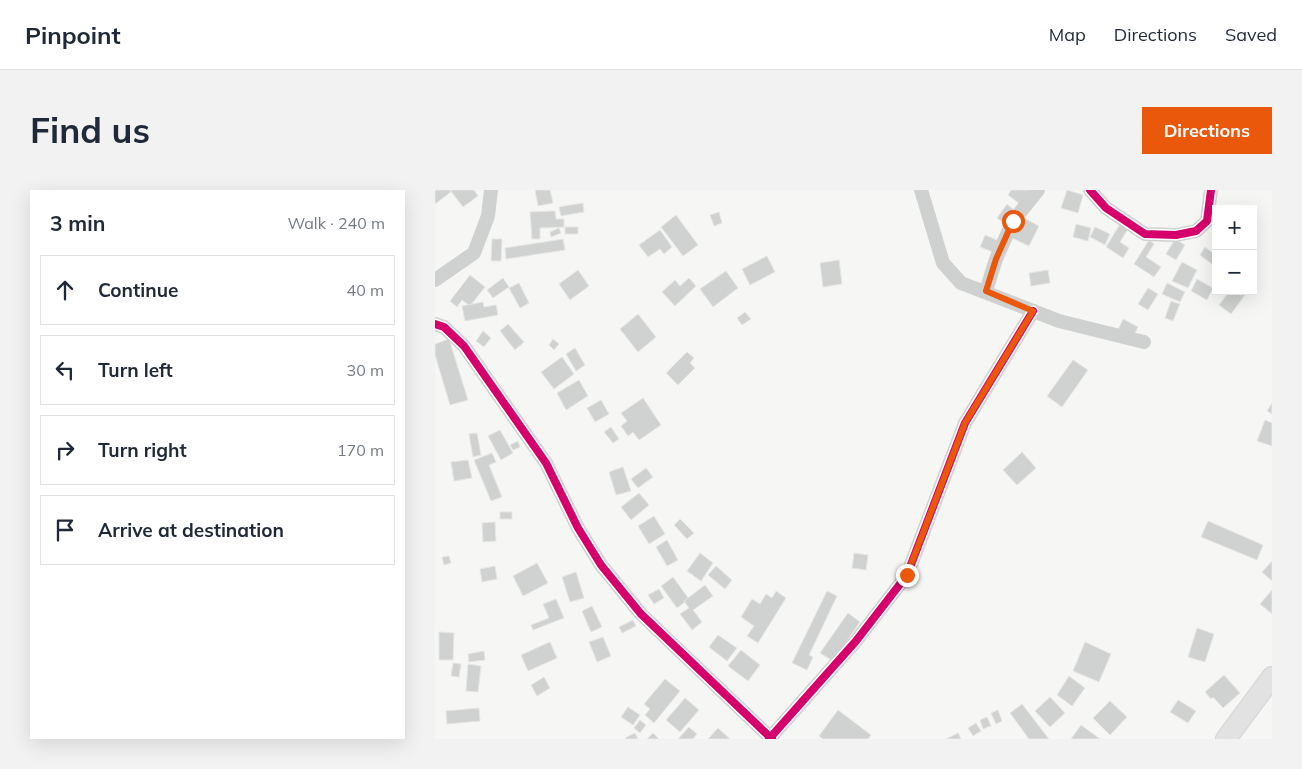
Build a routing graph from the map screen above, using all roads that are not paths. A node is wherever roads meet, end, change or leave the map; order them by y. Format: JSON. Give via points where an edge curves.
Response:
{"nodes":[{"id":1,"x":491,"y":190,"type":"edge"},
{"id":2,"x":921,"y":190,"type":"edge"},
{"id":3,"x":1038,"y":190,"type":"edge"},
{"id":4,"x":1090,"y":190,"type":"edge"},
{"id":5,"x":1211,"y":190,"type":"edge"},
{"id":6,"x":435,"y":280,"type":"edge"},
{"id":7,"x":986,"y":291,"type":"junction"},
{"id":8,"x":1033,"y":311,"type":"junction"},
{"id":9,"x":435,"y":324,"type":"edge"},
{"id":10,"x":1144,"y":342,"type":"dead end"},
{"id":11,"x":1272,"y":677,"type":"edge"},
{"id":12,"x":770,"y":738,"type":"edge"},
{"id":13,"x":1226,"y":739,"type":"edge"}],
"edges":[{"from":1,"to":6,"type":"street","via":[[489,216],[474,253]]},
{"from":2,"to":7,"type":"street","via":[[943,262],[961,283]]},
{"from":3,"to":7,"type":"street","via":[[1013,221]]},
{"from":4,"to":5,"type":"street","via":[[1106,208],[1145,234],[1176,235],[1195,231],[1207,221]]},
{"from":7,"to":8,"type":"street"},
{"from":8,"to":10,"type":"street","via":[[1059,321]]},
{"from":8,"to":12,"type":"street","via":[[965,423],[907,575],[856,641]]},
{"from":9,"to":12,"type":"street","via":[[444,327],[464,346],[546,463],[577,528],[601,565],[641,614]]},
{"from":11,"to":13,"type":"street"}]}
